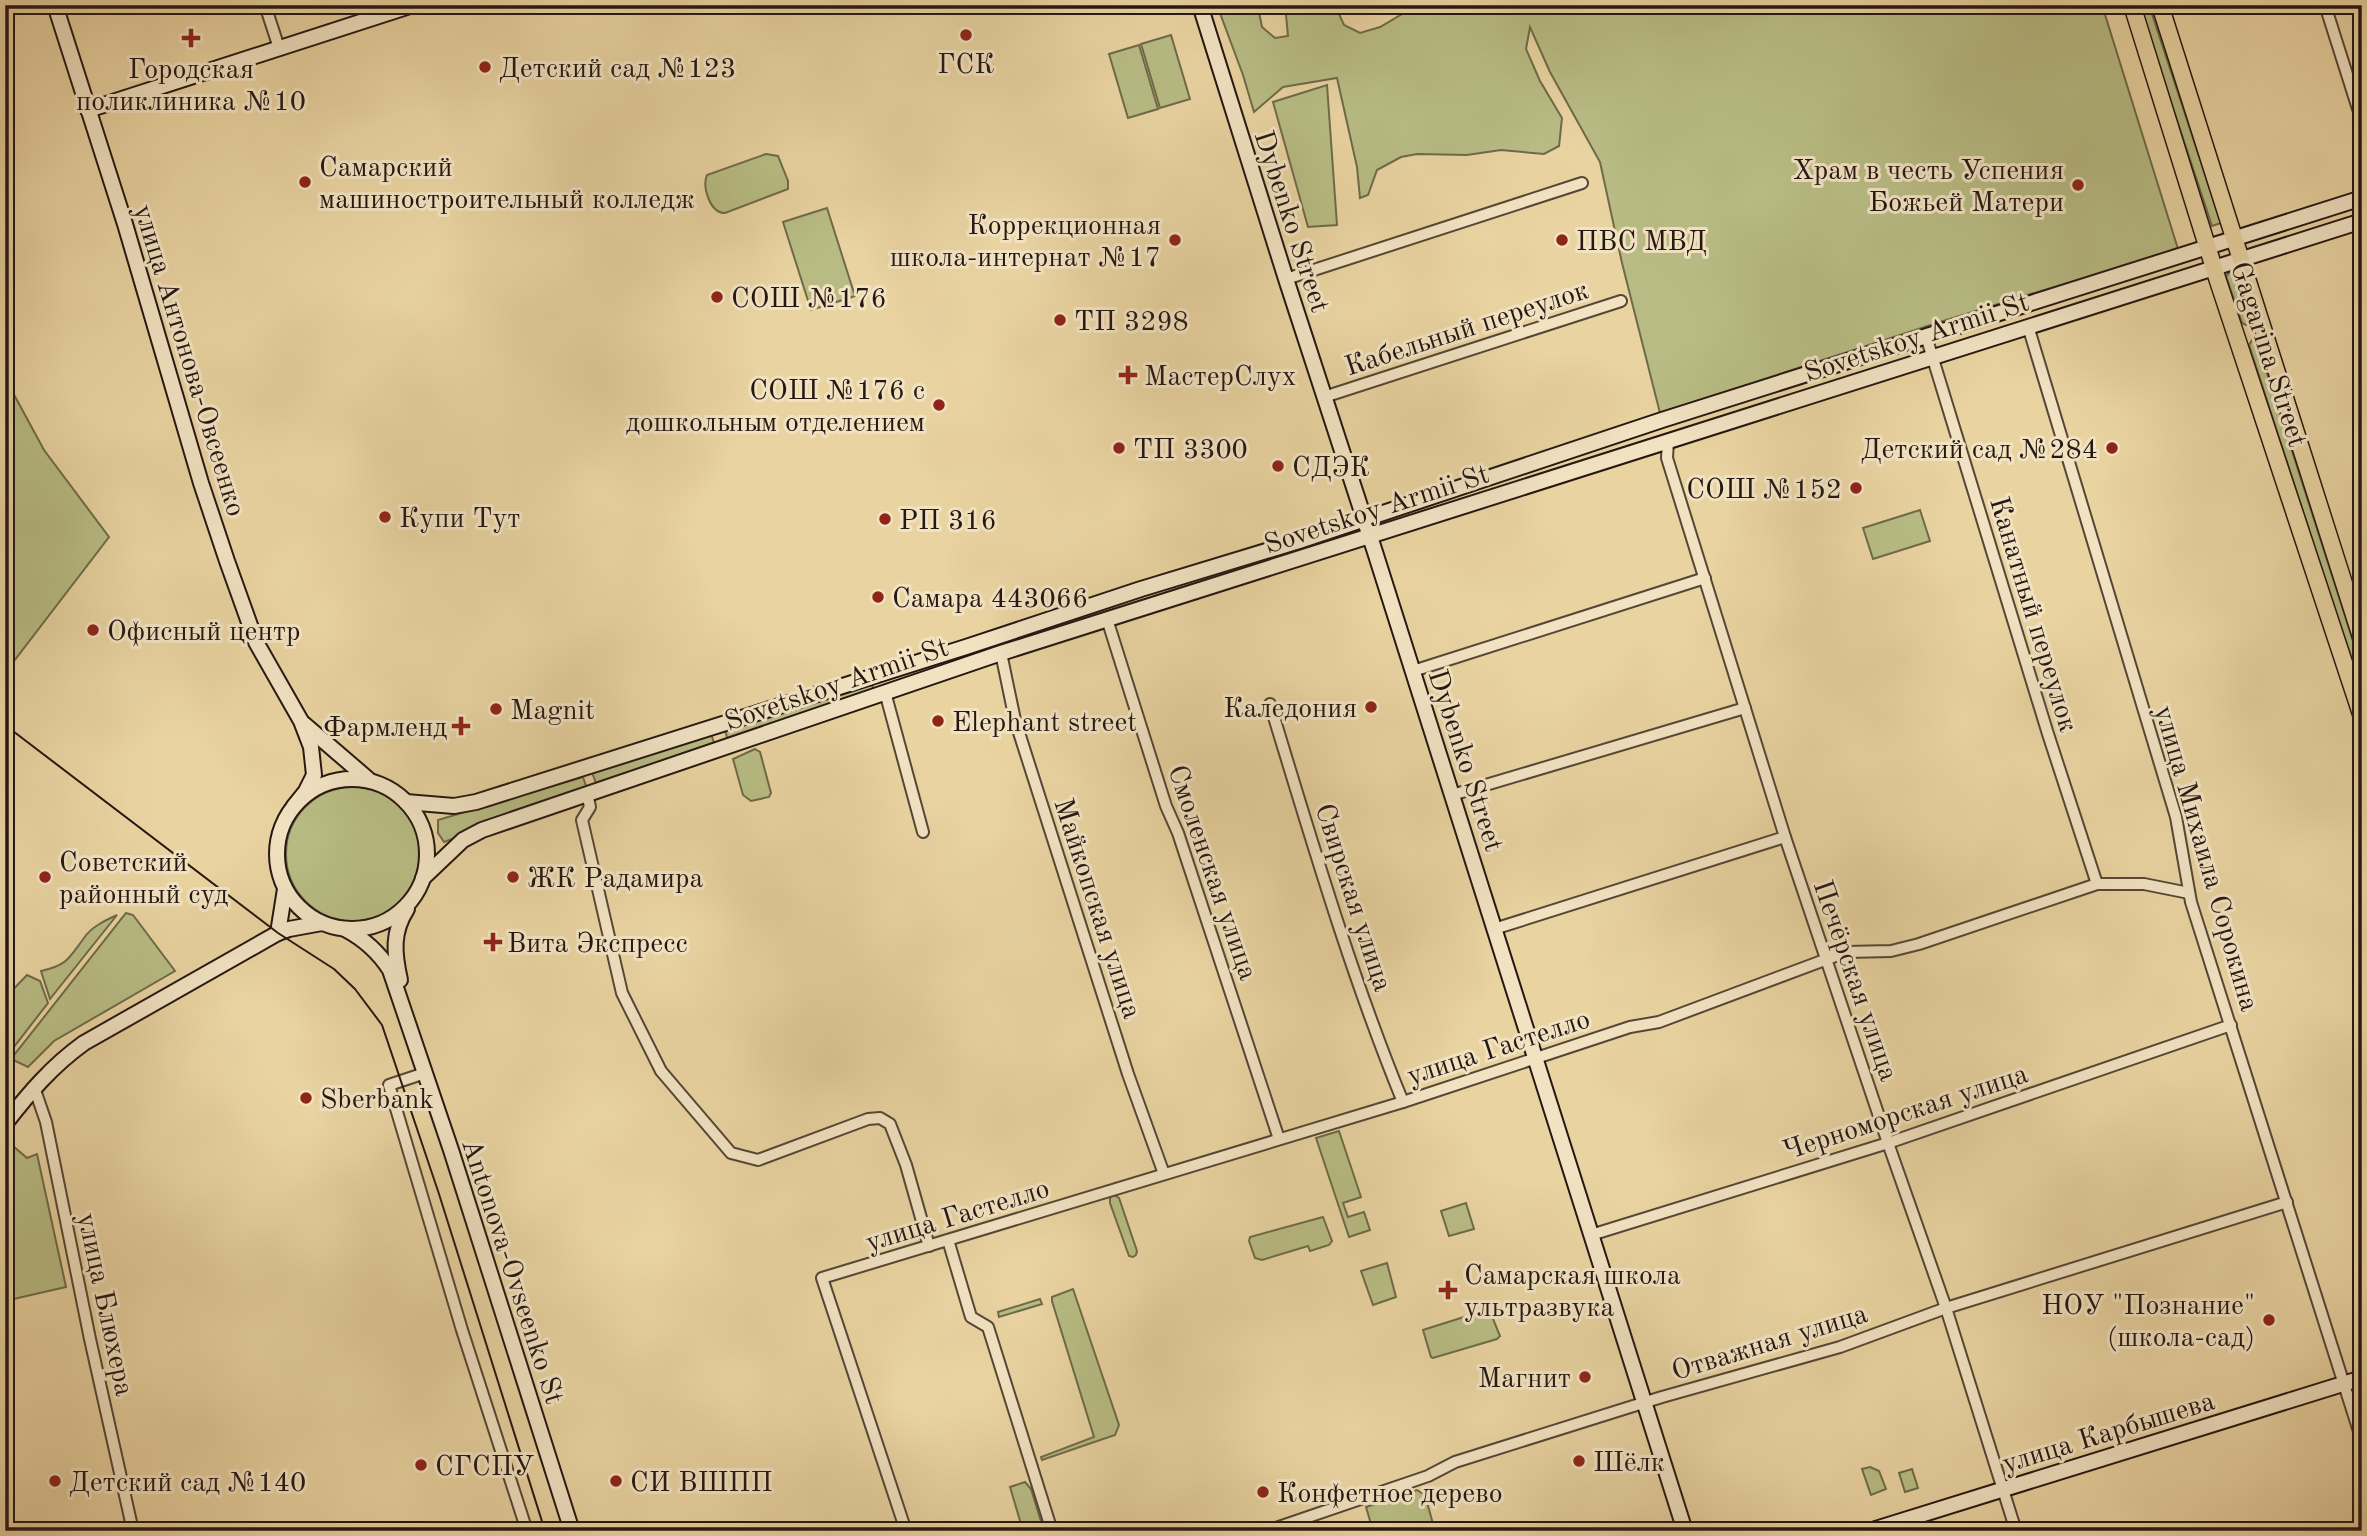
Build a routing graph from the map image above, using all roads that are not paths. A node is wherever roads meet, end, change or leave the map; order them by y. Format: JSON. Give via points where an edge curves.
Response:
{"nodes":[{"id":1,"x":55,"y":5,"type":"edge"},
{"id":2,"x":265,"y":5,"type":"edge"},
{"id":3,"x":413,"y":5,"type":"edge"},
{"id":4,"x":1200,"y":5,"type":"edge"},
{"id":5,"x":2132,"y":5,"type":"edge"},
{"id":6,"x":2161,"y":5,"type":"edge"},
{"id":7,"x":2325,"y":5,"type":"edge"},
{"id":8,"x":279,"y":48,"type":"junction"},
{"id":9,"x":2358,"y":109,"type":"dead end"},
{"id":10,"x":88,"y":110,"type":"junction"},
{"id":11,"x":1582,"y":183,"type":"dead end"},
{"id":12,"x":2362,"y":198,"type":"edge"},
{"id":13,"x":2362,"y":221,"type":"edge"},
{"id":14,"x":2235,"y":238,"type":"junction"},
{"id":15,"x":2207,"y":246,"type":"junction"},
{"id":16,"x":2241,"y":259,"type":"junction"},
{"id":17,"x":2214,"y":267,"type":"junction"},
{"id":18,"x":1286,"y":279,"type":"junction"},
{"id":19,"x":1622,"y":300,"type":"dead end"},
{"id":20,"x":2028,"y":326,"type":"junction"},
{"id":21,"x":2262,"y":328,"type":"junction"},
{"id":22,"x":1926,"y":336,"type":"junction"},
{"id":23,"x":2236,"y":337,"type":"junction"},
{"id":24,"x":1933,"y":356,"type":"junction"},
{"id":25,"x":1324,"y":397,"type":"junction"},
{"id":26,"x":1662,"y":420,"type":"junction"},
{"id":27,"x":1668,"y":441,"type":"junction"},
{"id":28,"x":1364,"y":520,"type":"junction"},
{"id":29,"x":1370,"y":536,"type":"junction"},
{"id":30,"x":1704,"y":578,"type":"junction"},
{"id":31,"x":1107,"y":619,"type":"junction"},
{"id":32,"x":2362,"y":640,"type":"edge"},
{"id":33,"x":1001,"y":653,"type":"junction"},
{"id":34,"x":1413,"y":671,"type":"junction"},
{"id":35,"x":876,"y":675,"type":"junction"},
{"id":36,"x":885,"y":692,"type":"junction"},
{"id":37,"x":1270,"y":704,"type":"dead end"},
{"id":38,"x":1745,"y":708,"type":"junction"},
{"id":39,"x":2362,"y":717,"type":"edge"},
{"id":40,"x":301,"y":721,"type":"junction"},
{"id":41,"x":716,"y":727,"type":"junction"},
{"id":42,"x":724,"y":747,"type":"junction"},
{"id":43,"x":369,"y":780,"type":"junction"},
{"id":44,"x":587,"y":793,"type":"junction"},
{"id":45,"x":1452,"y":794,"type":"junction"},
{"id":46,"x":406,"y":802,"type":"junction"},
{"id":47,"x":294,"y":806,"type":"junction"},
{"id":48,"x":923,"y":832,"type":"dead end"},
{"id":49,"x":1785,"y":837,"type":"junction"},
{"id":50,"x":424,"y":878,"type":"junction"},
{"id":51,"x":2097,"y":884,"type":"junction"},
{"id":52,"x":285,"y":889,"type":"junction"},
{"id":53,"x":2189,"y":893,"type":"junction"},
{"id":54,"x":414,"y":897,"type":"junction"},
{"id":55,"x":322,"y":923,"type":"junction"},
{"id":56,"x":345,"y":929,"type":"junction"},
{"id":57,"x":1494,"y":929,"type":"junction"},
{"id":58,"x":278,"y":933,"type":"junction"},
{"id":59,"x":1828,"y":959,"type":"junction"},
{"id":60,"x":410,"y":1025,"type":"junction"},
{"id":61,"x":2231,"y":1025,"type":"junction"},
{"id":62,"x":1536,"y":1059,"type":"junction"},
{"id":63,"x":425,"y":1073,"type":"junction"},
{"id":64,"x":34,"y":1087,"type":"junction"},
{"id":65,"x":1403,"y":1102,"type":"junction"},
{"id":66,"x":5,"y":1124,"type":"edge"},
{"id":67,"x":1279,"y":1139,"type":"junction"},
{"id":68,"x":1888,"y":1143,"type":"junction"},
{"id":69,"x":1164,"y":1174,"type":"junction"},
{"id":70,"x":2287,"y":1202,"type":"junction"},
{"id":71,"x":1591,"y":1235,"type":"junction"},
{"id":72,"x":948,"y":1240,"type":"junction"},
{"id":73,"x":929,"y":1246,"type":"junction"},
{"id":74,"x":1946,"y":1308,"type":"junction"},
{"id":75,"x":2362,"y":1378,"type":"edge"},
{"id":76,"x":2343,"y":1384,"type":"junction"},
{"id":77,"x":1644,"y":1403,"type":"junction"},
{"id":78,"x":2362,"y":1441,"type":"edge"},
{"id":79,"x":2002,"y":1489,"type":"junction"},
{"id":80,"x":132,"y":1531,"type":"edge"},
{"id":81,"x":527,"y":1531,"type":"edge"},
{"id":82,"x":572,"y":1531,"type":"edge"},
{"id":83,"x":906,"y":1531,"type":"edge"},
{"id":84,"x":1052,"y":1531,"type":"edge"},
{"id":85,"x":1266,"y":1531,"type":"edge"},
{"id":86,"x":1685,"y":1531,"type":"edge"},
{"id":87,"x":1869,"y":1531,"type":"edge"},
{"id":88,"x":2016,"y":1531,"type":"edge"}],
"edges":[{"from":1,"to":10,"type":"main road","name":"улица Антонова-Овсеенко"},
{"from":2,"to":8,"type":"street"},
{"from":3,"to":8,"type":"main road"},
{"from":4,"to":18,"type":"main road","name":"Dybenko Street"},
{"from":5,"to":15,"type":"main road","name":"Gagarina Street"},
{"from":6,"to":14,"type":"main road","name":"Gagarina Street"},
{"from":7,"to":9,"type":"street"},
{"from":8,"to":10,"type":"main road"},
{"from":10,"to":40,"type":"main road","name":"улица Антонова-Овсеенко","via":[[231,575],[256,642]]},
{"from":11,"to":18,"type":"street"},
{"from":12,"to":14,"type":"main road","name":"Sovetskoy Armii St"},
{"from":13,"to":16,"type":"main road","name":"Sovetskoy Armii St"},
{"from":14,"to":15,"type":"main road","name":"Sovetskoy Armii St"},
{"from":14,"to":16,"type":"main road","name":"Gagarina Street"},
{"from":15,"to":17,"type":"main road","name":"Gagarina Street"},
{"from":15,"to":22,"type":"main road","name":"Sovetskoy Armii St"},
{"from":16,"to":17,"type":"main road","name":"Sovetskoy Armii St"},
{"from":16,"to":21,"type":"main road","name":"Gagarina Street"},
{"from":17,"to":20,"type":"main road","name":"Sovetskoy Armii St"},
{"from":17,"to":23,"type":"main road","name":"Gagarina Street"},
{"from":18,"to":25,"type":"main road","name":"Dybenko Street"},
{"from":19,"to":25,"type":"street","name":"Кабельный переулок"},
{"from":20,"to":24,"type":"main road","name":"Sovetskoy Armii St"},
{"from":20,"to":53,"type":"street","name":"улица Михаила Сорокина","via":[[2176,817]]},
{"from":21,"to":23,"type":"main road"},
{"from":21,"to":32,"type":"main road","name":"Gagarina Street"},
{"from":22,"to":24,"type":"street","name":"Канатный переулок"},
{"from":22,"to":26,"type":"main road","name":"Sovetskoy Armii St"},
{"from":23,"to":39,"type":"main road","name":"Gagarina Street"},
{"from":24,"to":27,"type":"main road","name":"Sovetskoy Armii St"},
{"from":24,"to":51,"type":"street","name":"Канатный переулок"},
{"from":25,"to":28,"type":"main road","name":"Dybenko Street"},
{"from":26,"to":27,"type":"main road"},
{"from":26,"to":28,"type":"main road","name":"Sovetskoy Armii St"},
{"from":27,"to":29,"type":"main road","name":"Sovetskoy Armii St"},
{"from":27,"to":30,"type":"street","name":"Печёрская улица","via":[[1667,458]]},
{"from":28,"to":29,"type":"main road","name":"Dybenko Street"},
{"from":28,"to":35,"type":"main road","name":"Sovetskoy Armii St"},
{"from":29,"to":31,"type":"main road","name":"Sovetskoy Armii St"},
{"from":29,"to":34,"type":"main road","name":"Dybenko Street"},
{"from":30,"to":34,"type":"street"},
{"from":30,"to":38,"type":"street","name":"Печёрская улица"},
{"from":31,"to":33,"type":"main road","name":"Sovetskoy Armii St"},
{"from":31,"to":67,"type":"street","name":"Смоленская улица"},
{"from":33,"to":36,"type":"main road","name":"Sovetskoy Armii St"},
{"from":33,"to":69,"type":"street","name":"Майкопская улица","via":[[1014,720]]},
{"from":34,"to":45,"type":"main road","name":"Dybenko Street"},
{"from":35,"to":36,"type":"main road"},
{"from":35,"to":41,"type":"main road","name":"Sovetskoy Armii St"},
{"from":36,"to":42,"type":"main road","name":"Sovetskoy Armii St"},
{"from":36,"to":48,"type":"street"},
{"from":37,"to":65,"type":"street","name":"Свирская улица","via":[[1374,1031]]},
{"from":38,"to":45,"type":"street"},
{"from":38,"to":49,"type":"street","name":"Печёрская улица"},
{"from":40,"to":43,"type":"main road","name":"улица Антонова-Овсеенко"},
{"from":40,"to":47,"type":"main road","name":"улица Антонова-Овсеенко","via":[[311,747],[314,775]]},
{"from":41,"to":42,"type":"main road"},
{"from":41,"to":46,"type":"main road","name":"Sovetskoy Armii St","via":[[476,802],[454,806]]},
{"from":42,"to":44,"type":"main road","name":"Sovetskoy Armii St"},
{"from":43,"to":46,"type":"main road"},
{"from":43,"to":47,"type":"main road","via":[[327,783]]},
{"from":44,"to":50,"type":"main road","name":"Sovetskoy Armii St","via":[[482,830],[463,840]]},
{"from":44,"to":73,"type":"street","via":[[590,807],[582,820],[622,993],[661,1071],[731,1153],[758,1160],[868,1119],[880,1118],[890,1124]]},
{"from":45,"to":57,"type":"main road","name":"Dybenko Street"},
{"from":46,"to":50,"type":"main road","via":[[426,837]]},
{"from":47,"to":52,"type":"main road","via":[[277,841]]},
{"from":49,"to":57,"type":"street"},
{"from":49,"to":59,"type":"street","name":"Печёрская улица"},
{"from":50,"to":54,"type":"main road"},
{"from":51,"to":53,"type":"street","name":"улица Гастелло","via":[[2144,884]]},
{"from":51,"to":59,"type":"street","name":"улица Гастелло","via":[[1919,944],[1891,951],[1846,952]]},
{"from":52,"to":55,"type":"main road","via":[[300,909]]},
{"from":52,"to":58,"type":"main road"},
{"from":53,"to":61,"type":"street","name":"улица Михаила Сорокина"},
{"from":54,"to":56,"type":"main road","via":[[384,923]]},
{"from":54,"to":60,"type":"main road","name":"Antonova-Ovseenko St","via":[[399,921],[394,941]]},
{"from":55,"to":56,"type":"main road"},
{"from":55,"to":58,"type":"main road"},
{"from":56,"to":60,"type":"main road","name":"Antonova-Ovseenko St","via":[[382,957]]},
{"from":57,"to":62,"type":"main road","name":"Dybenko Street"},
{"from":58,"to":64,"type":"main road","via":[[84,1043]]},
{"from":59,"to":62,"type":"street","name":"улица Гастелло","via":[[1673,1017]]},
{"from":59,"to":68,"type":"street","name":"Печёрская улица"},
{"from":60,"to":63,"type":"main road","name":"Antonova-Ovseenko St"},
{"from":61,"to":68,"type":"street","name":"Черноморская улица"},
{"from":61,"to":70,"type":"street","name":"улица Михаила Сорокина"},
{"from":62,"to":65,"type":"street","name":"улица Гастелло"},
{"from":62,"to":71,"type":"main road","name":"Dybenko Street"},
{"from":63,"to":81,"type":"street","via":[[389,1085]]},
{"from":63,"to":82,"type":"main road","name":"Antonova-Ovseenko St"},
{"from":64,"to":66,"type":"main road"},
{"from":64,"to":80,"type":"street","name":"улица Блюхера","via":[[46,1122]]},
{"from":65,"to":67,"type":"street","name":"улица Гастелло"},
{"from":67,"to":69,"type":"street","name":"улица Гастелло"},
{"from":68,"to":71,"type":"street","name":"Черноморская улица"},
{"from":68,"to":74,"type":"street","name":"Печёрская улица"},
{"from":69,"to":72,"type":"street","name":"улица Гастелло"},
{"from":70,"to":74,"type":"street","name":"Отважная улица"},
{"from":70,"to":76,"type":"street","name":"улица Михаила Сорокина"},
{"from":71,"to":77,"type":"main road","name":"Dybenko Street"},
{"from":72,"to":73,"type":"street","name":"улица Гастелло"},
{"from":72,"to":84,"type":"street","via":[[971,1317],[988,1327]]},
{"from":73,"to":83,"type":"street","name":"улица Гастелло","via":[[822,1278]]},
{"from":74,"to":77,"type":"street","name":"Отважная улица","via":[[1840,1347]]},
{"from":74,"to":79,"type":"street","name":"Печёрская улица"},
{"from":75,"to":76,"type":"main road","name":"улица Карбышева"},
{"from":76,"to":78,"type":"street","name":"улица Михаила Сорокина"},
{"from":76,"to":79,"type":"main road","name":"улица Карбышева"},
{"from":77,"to":85,"type":"street","name":"Отважная улица","via":[[1455,1462],[1428,1476]]},
{"from":77,"to":86,"type":"main road","name":"Dybenko Street"},
{"from":79,"to":87,"type":"main road","name":"улица Карбышева"},
{"from":79,"to":88,"type":"street","name":"Печёрская улица"}]}
